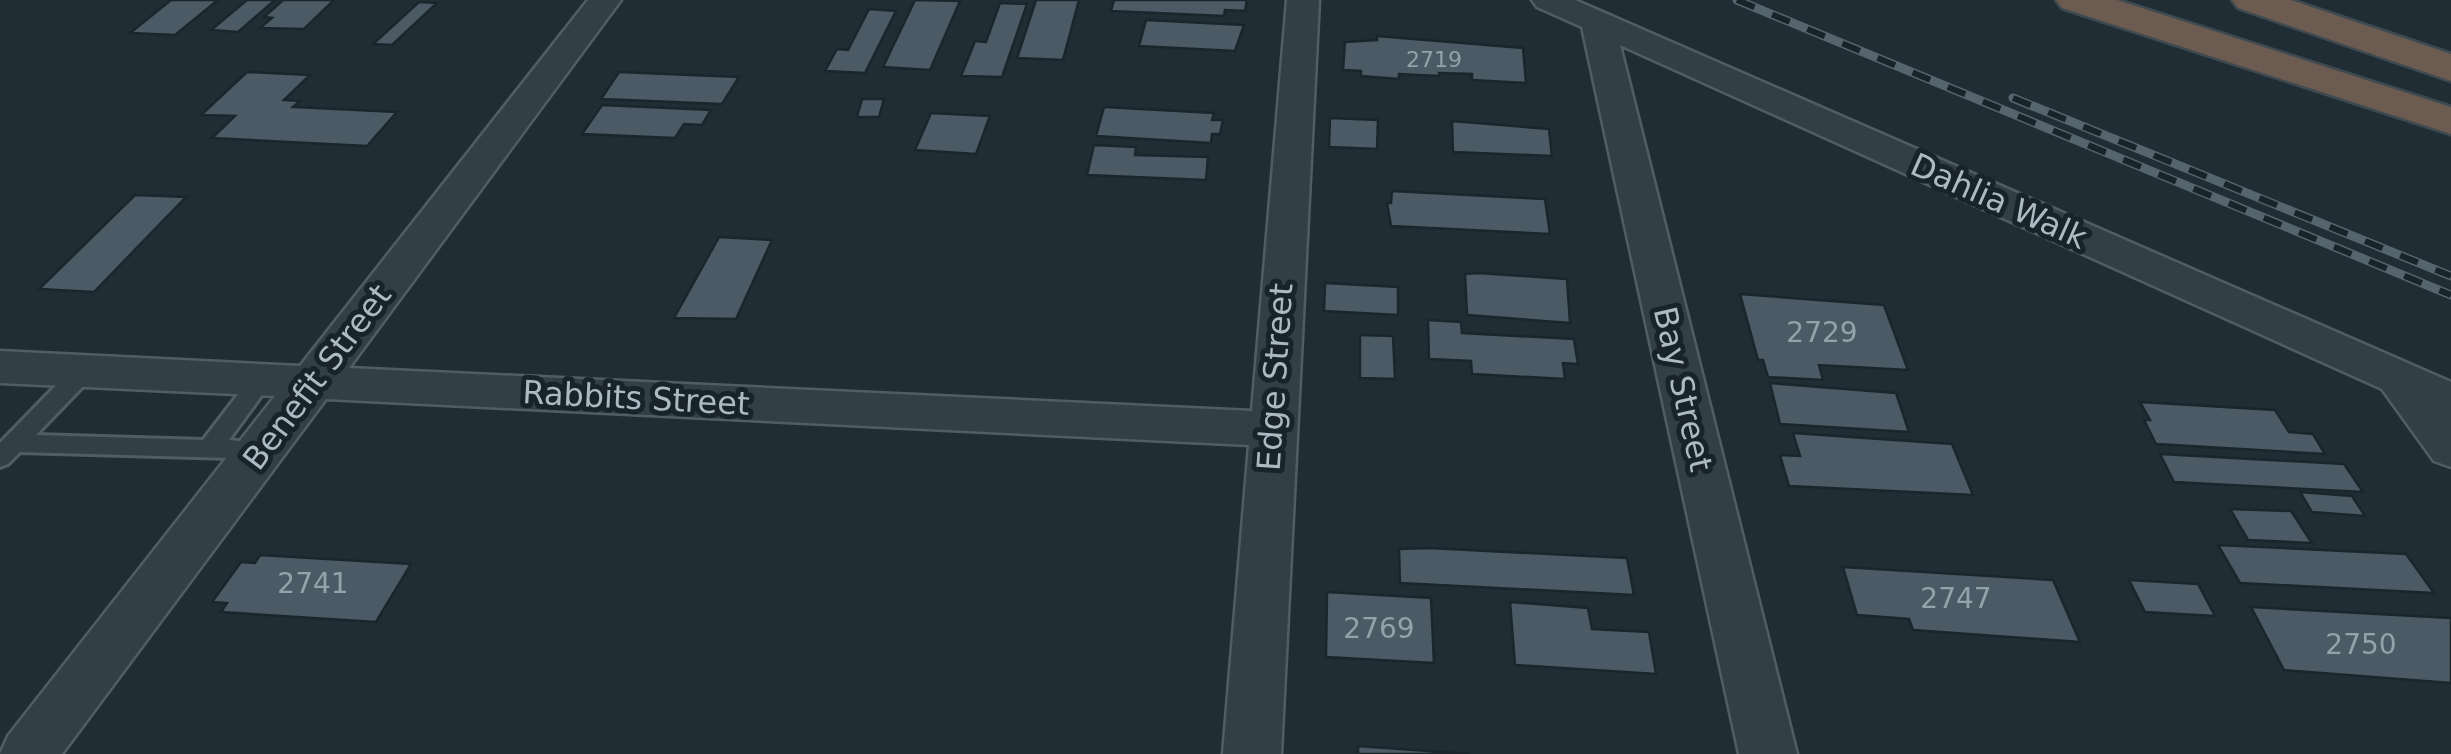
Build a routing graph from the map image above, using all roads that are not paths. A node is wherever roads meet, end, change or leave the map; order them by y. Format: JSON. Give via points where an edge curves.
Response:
{"nodes":[{"id":1,"x":605,"y":0,"type":"edge"},
{"id":2,"x":1302,"y":0,"type":"edge"},
{"id":3,"x":1548,"y":0,"type":"edge"},
{"id":4,"x":2076,"y":0,"type":"edge"},
{"id":5,"x":2160,"y":0,"type":"edge"},
{"id":6,"x":2252,"y":0,"type":"edge"},
{"id":7,"x":1598,"y":24,"type":"junction"},
{"id":8,"x":2451,"y":68,"type":"edge"},
{"id":9,"x":2451,"y":101,"type":"edge"},
{"id":10,"x":2451,"y":121,"type":"edge"},
{"id":11,"x":0,"y":367,"type":"edge"},
{"id":12,"x":84,"y":371,"type":"junction"},
{"id":13,"x":2398,"y":378,"type":"junction"},
{"id":14,"x":261,"y":381,"type":"junction"},
{"id":15,"x":312,"y":384,"type":"junction"},
{"id":16,"x":2451,"y":400,"type":"edge"},
{"id":17,"x":1272,"y":429,"type":"junction"},
{"id":18,"x":209,"y":449,"type":"junction"},
{"id":19,"x":2451,"y":449,"type":"edge"},
{"id":20,"x":8,"y":450,"type":"edge"},
{"id":21,"x":261,"y":450,"type":"junction"},
{"id":22,"x":28,"y":754,"type":"edge"},
{"id":23,"x":1252,"y":754,"type":"edge"},
{"id":24,"x":1768,"y":754,"type":"edge"}],
"edges":[{"from":1,"to":15,"type":"street","name":"Benefit Street"},
{"from":2,"to":17,"type":"street","name":"Edge Street"},
{"from":3,"to":7,"type":"street","name":"Dahlia Walk"},
{"from":4,"to":10,"type":"highway"},
{"from":5,"to":9,"type":"highway"},
{"from":6,"to":8,"type":"highway"},
{"from":7,"to":13,"type":"street","name":"Dahlia Walk"},
{"from":7,"to":24,"type":"street","name":"Bay Street"},
{"from":11,"to":12,"type":"street","name":"Rabbits Street"},
{"from":12,"to":14,"type":"street","name":"Rabbits Street"},
{"from":12,"to":20,"type":"lane"},
{"from":13,"to":16,"type":"street","name":"Dahlia Walk"},
{"from":13,"to":19,"type":"street"},
{"from":14,"to":15,"type":"street","name":"Rabbits Street"},
{"from":14,"to":18,"type":"lane"},
{"from":15,"to":17,"type":"street","name":"Rabbits Street"},
{"from":15,"to":21,"type":"street","name":"Benefit Street"},
{"from":17,"to":23,"type":"street","name":"Edge Street"},
{"from":18,"to":20,"type":"lane"},
{"from":18,"to":21,"type":"lane"},
{"from":21,"to":22,"type":"street","name":"Benefit Street"}]}
